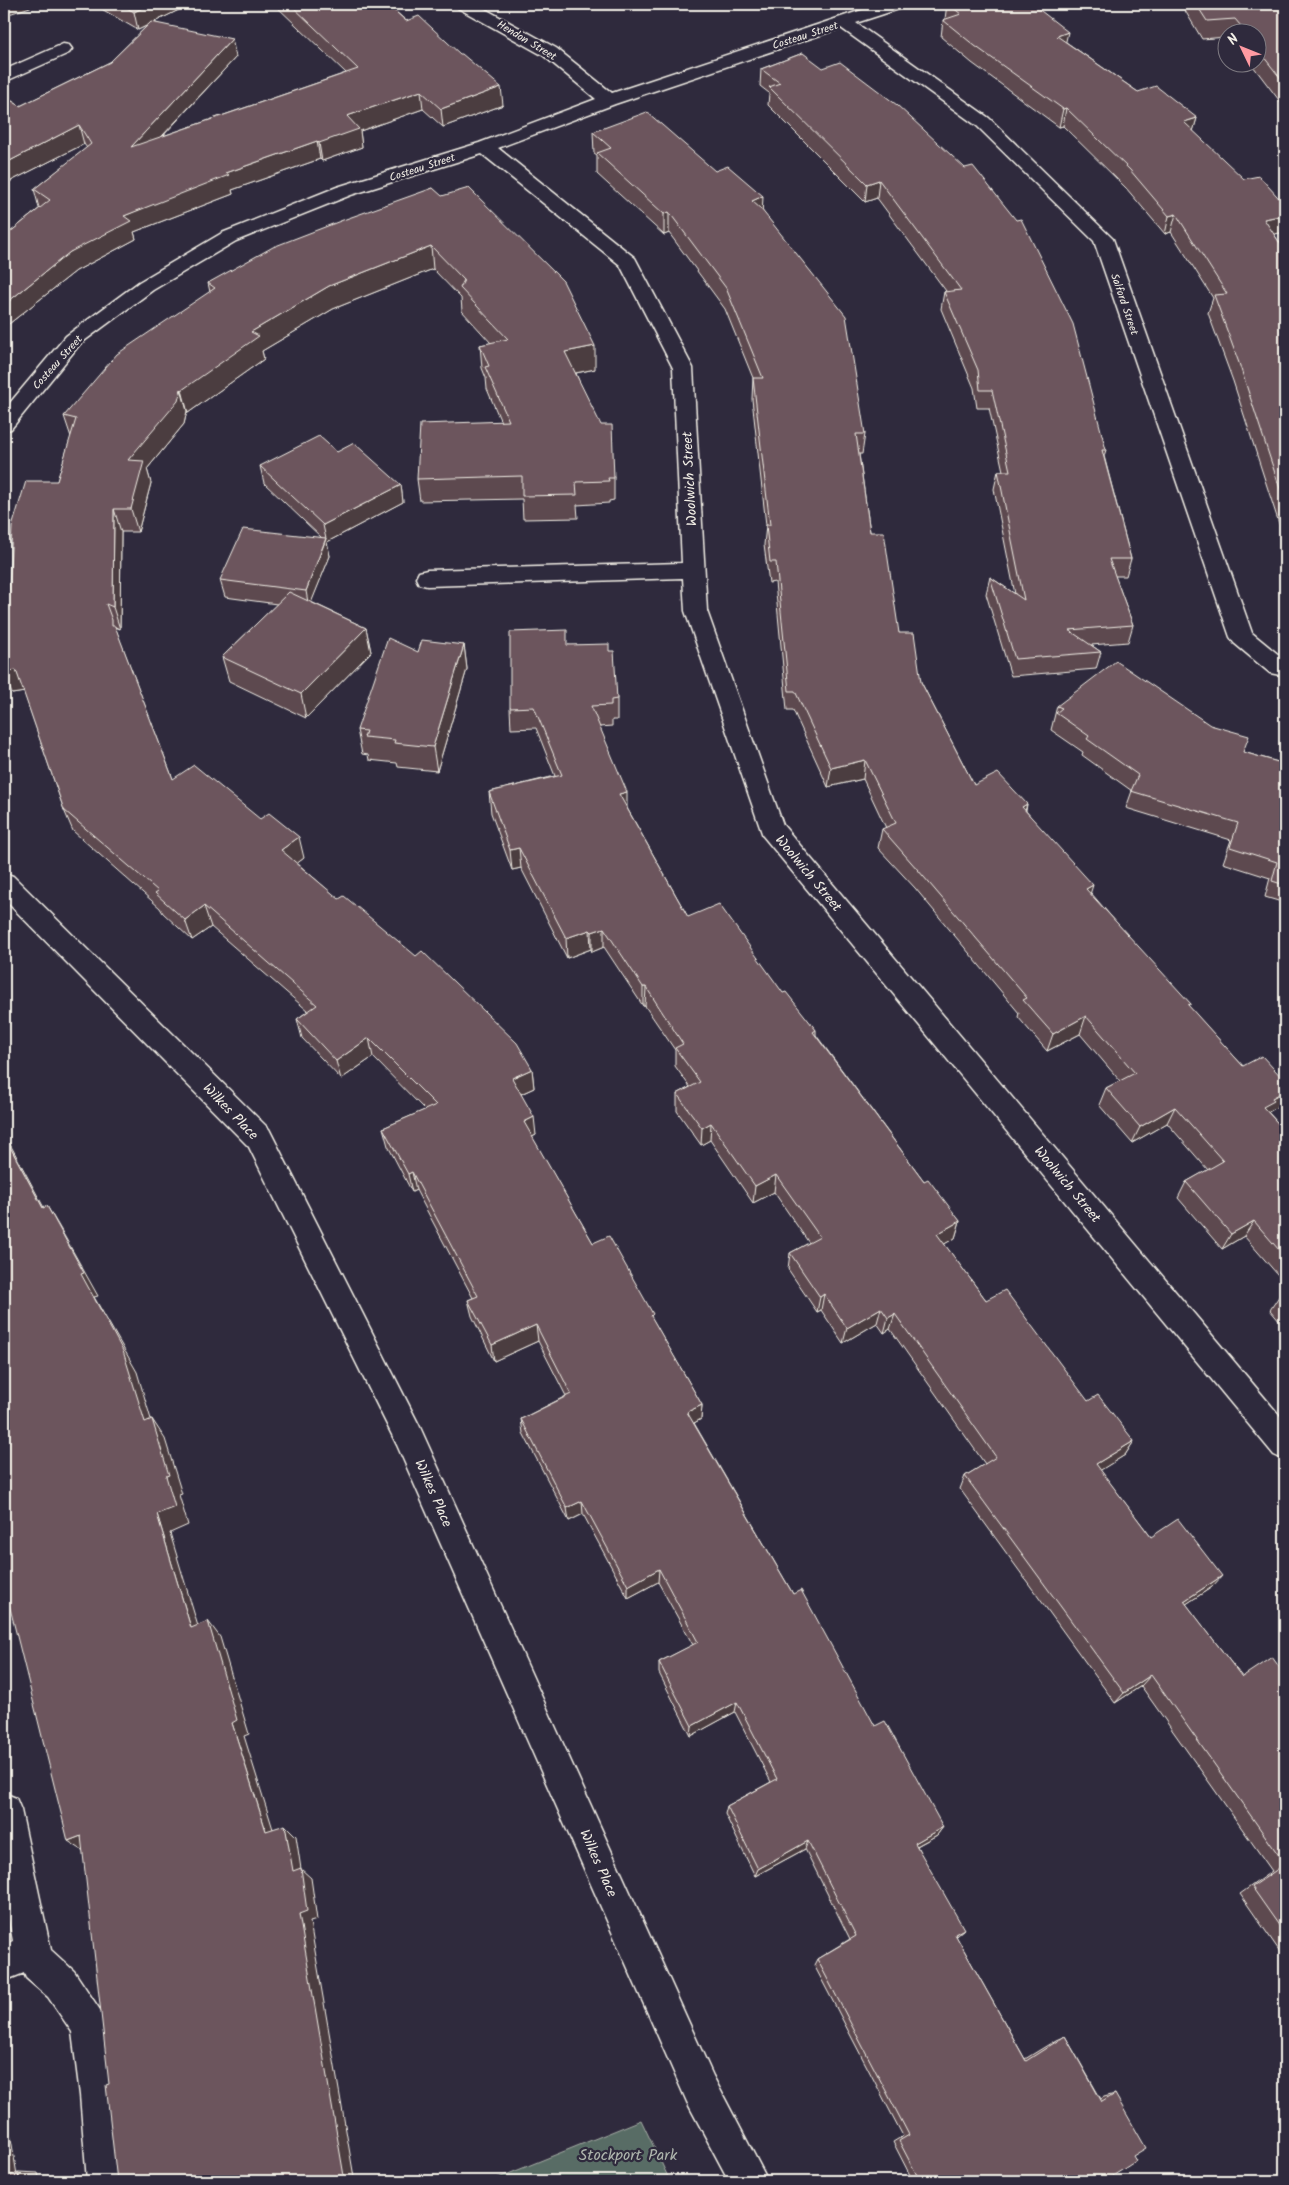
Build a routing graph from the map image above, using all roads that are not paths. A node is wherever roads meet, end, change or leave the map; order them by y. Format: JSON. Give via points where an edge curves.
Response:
{"nodes":[{"id":1,"x":464,"y":4,"type":"edge"},
{"id":2,"x":896,"y":4,"type":"edge"},
{"id":3,"x":844,"y":22,"type":"junction"},
{"id":4,"x":63,"y":49,"type":"dead end"},
{"id":5,"x":4,"y":77,"type":"edge"},
{"id":6,"x":609,"y":100,"type":"junction"},
{"id":7,"x":484,"y":147,"type":"junction"},
{"id":8,"x":4,"y":424,"type":"edge"},
{"id":9,"x":694,"y":570,"type":"junction"},
{"id":10,"x":427,"y":578,"type":"dead end"},
{"id":11,"x":1285,"y":668,"type":"edge"},
{"id":12,"x":4,"y":883,"type":"edge"},
{"id":13,"x":1285,"y":1445,"type":"edge"},
{"id":14,"x":4,"y":1810,"type":"edge"},
{"id":15,"x":18,"y":1957,"type":"edge"},
{"id":16,"x":106,"y":2181,"type":"edge"},
{"id":17,"x":749,"y":2181,"type":"edge"}],
"edges":[{"from":1,"to":6,"type":"street","name":"Hendon Street","via":[[550,52]]},
{"from":2,"to":3,"type":"street","name":"Costeau Street"},
{"from":3,"to":6,"type":"street","name":"Costeau Street"},
{"from":3,"to":11,"type":"street","name":"Salford Street","via":[[983,122],[1103,239],[1242,637],[1278,667]]},
{"from":4,"to":5,"type":"street"},
{"from":6,"to":7,"type":"street","name":"Costeau Street"},
{"from":7,"to":8,"type":"street","name":"Costeau Street","via":[[344,191],[229,237],[146,286],[74,340]]},
{"from":7,"to":9,"type":"street","name":"Woolwich Street","via":[[628,262],[683,368]]},
{"from":9,"to":10,"type":"street"},
{"from":9,"to":13,"type":"street","name":"Woolwich Street","via":[[696,611],[772,829]]},
{"from":12,"to":17,"type":"street","name":"Wilkes Place","via":[[259,1138],[408,1435],[696,2080]]},
{"from":14,"to":15,"type":"street"},
{"from":15,"to":16,"type":"street","via":[[39,1965],[61,1984],[89,2026]]}]}
